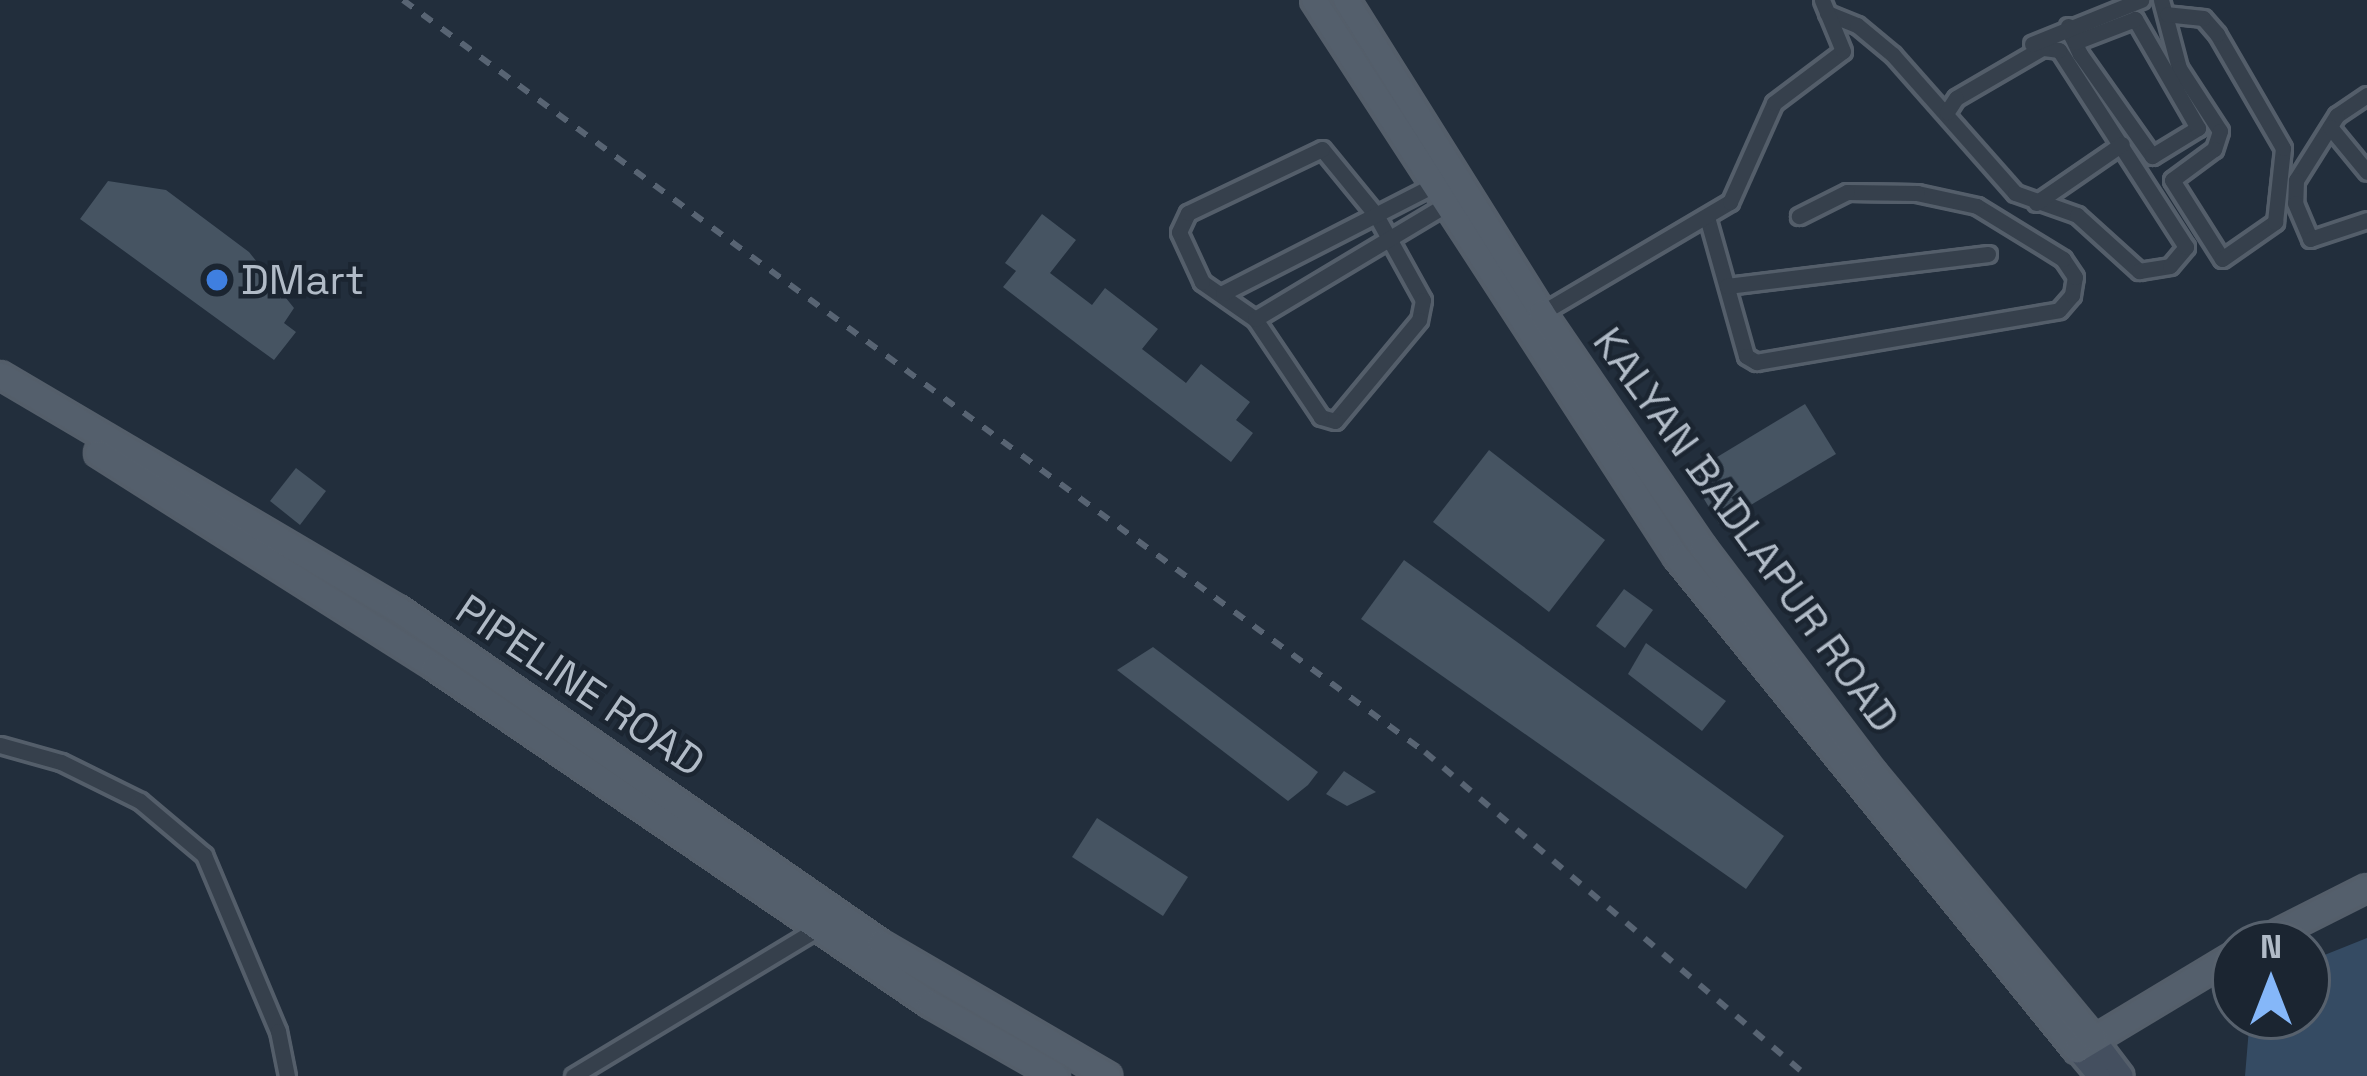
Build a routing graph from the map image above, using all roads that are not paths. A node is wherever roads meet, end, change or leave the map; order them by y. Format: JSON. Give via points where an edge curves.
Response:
{"nodes":[{"id":1,"x":1314,"y":0,"type":"edge"},
{"id":2,"x":1346,"y":0,"type":"edge"},
{"id":3,"x":2141,"y":0,"type":"edge"},
{"id":4,"x":1824,"y":6,"type":"edge"},
{"id":5,"x":2164,"y":7,"type":"edge"},
{"id":6,"x":2072,"y":34,"type":"junction"},
{"id":7,"x":2367,"y":95,"type":"edge"},
{"id":8,"x":1941,"y":106,"type":"junction"},
{"id":9,"x":2330,"y":127,"type":"junction"},
{"id":10,"x":2122,"y":144,"type":"junction"},
{"id":11,"x":2367,"y":172,"type":"edge"},
{"id":12,"x":1438,"y":196,"type":"junction"},
{"id":13,"x":2036,"y":203,"type":"junction"},
{"id":14,"x":1376,"y":215,"type":"junction"},
{"id":15,"x":1799,"y":216,"type":"dead end"},
{"id":16,"x":1707,"y":217,"type":"junction"},
{"id":17,"x":2367,"y":220,"type":"edge"},
{"id":18,"x":1390,"y":236,"type":"junction"},
{"id":19,"x":1988,"y":254,"type":"dead end"},
{"id":20,"x":1726,"y":286,"type":"junction"},
{"id":21,"x":1223,"y":293,"type":"junction"},
{"id":22,"x":1255,"y":319,"type":"junction"},
{"id":23,"x":1532,"y":320,"type":"junction"},
{"id":24,"x":0,"y":375,"type":"edge"},
{"id":25,"x":0,"y":392,"type":"edge"},
{"id":26,"x":320,"y":580,"type":"junction"},
{"id":27,"x":0,"y":745,"type":"edge"},
{"id":28,"x":2367,"y":888,"type":"edge"},
{"id":29,"x":2304,"y":920,"type":"edge"},
{"id":30,"x":828,"y":922,"type":"junction"},
{"id":31,"x":2211,"y":969,"type":"edge"},
{"id":32,"x":2086,"y":1044,"type":"junction"},
{"id":33,"x":287,"y":1076,"type":"edge"},
{"id":34,"x":573,"y":1076,"type":"edge"},
{"id":35,"x":1056,"y":1076,"type":"edge"},
{"id":36,"x":1108,"y":1076,"type":"edge"},
{"id":37,"x":2099,"y":1076,"type":"edge"},
{"id":38,"x":2122,"y":1076,"type":"edge"}],
"edges":[{"from":1,"to":12,"type":"main road","name":"KALYAN BADLAPUR ROAD"},
{"from":2,"to":23,"type":"main road","name":"KALYAN BADLAPUR ROAD"},
{"from":3,"to":6,"type":"street"},
{"from":4,"to":8,"type":"street","via":[[1857,25]]},
{"from":4,"to":16,"type":"street","via":[[1843,51],[1774,103],[1730,202]]},
{"from":5,"to":5,"type":"street","via":[[2179,68],[2220,131],[2214,149],[2172,180],[2222,260],[2275,222],[2283,148],[2217,34],[2203,18]]},
{"from":6,"to":6,"type":"street","via":[[2152,156],[2198,128],[2134,19]]},
{"from":6,"to":8,"type":"street"},
{"from":7,"to":9,"type":"street"},
{"from":8,"to":10,"type":"street","via":[[2051,46]]},
{"from":8,"to":13,"type":"street","via":[[2014,193]]},
{"from":9,"to":11,"type":"street"},
{"from":9,"to":17,"type":"street","via":[[2296,180],[2303,233],[2310,238]]},
{"from":10,"to":13,"type":"street"},
{"from":10,"to":13,"type":"street","via":[[2186,248],[2170,266],[2139,271],[2078,215]]},
{"from":12,"to":14,"type":"street"},
{"from":12,"to":18,"type":"street"},
{"from":12,"to":23,"type":"main road","name":"KALYAN BADLAPUR ROAD"},
{"from":14,"to":18,"type":"street"},
{"from":14,"to":21,"type":"street"},
{"from":14,"to":21,"type":"street","via":[[1322,149],[1188,213],[1179,232],[1202,282]]},
{"from":15,"to":20,"type":"street","via":[[1847,192],[1917,193],[1977,206],[2063,259],[2075,277],[2072,295],[2059,310],[1756,362],[1746,356]]},
{"from":16,"to":20,"type":"street"},
{"from":16,"to":23,"type":"street"},
{"from":18,"to":22,"type":"street"},
{"from":18,"to":22,"type":"street","via":[[1422,293],[1422,310],[1343,419],[1321,417]]},
{"from":19,"to":20,"type":"street"},
{"from":21,"to":22,"type":"street"},
{"from":23,"to":32,"type":"main road","name":"KALYAN BADLAPUR ROAD","via":[[1677,557]]},
{"from":24,"to":26,"type":"main road","name":"PIPELINE ROAD"},
{"from":25,"to":26,"type":"main road","name":"PIPELINE ROAD"},
{"from":26,"to":30,"type":"main road","name":"PIPELINE ROAD","via":[[398,609]]},
{"from":27,"to":33,"type":"street","via":[[61,762],[140,802],[204,855],[278,1030]]},
{"from":28,"to":29,"type":"main road"},
{"from":30,"to":34,"type":"street"},
{"from":30,"to":35,"type":"main road","name":"PIPELINE ROAD"},
{"from":30,"to":36,"type":"main road","name":"PIPELINE ROAD"},
{"from":31,"to":32,"type":"main road"},
{"from":32,"to":37,"type":"main road"},
{"from":32,"to":38,"type":"main road","name":"KALYAN BADLAPUR ROAD"}]}
